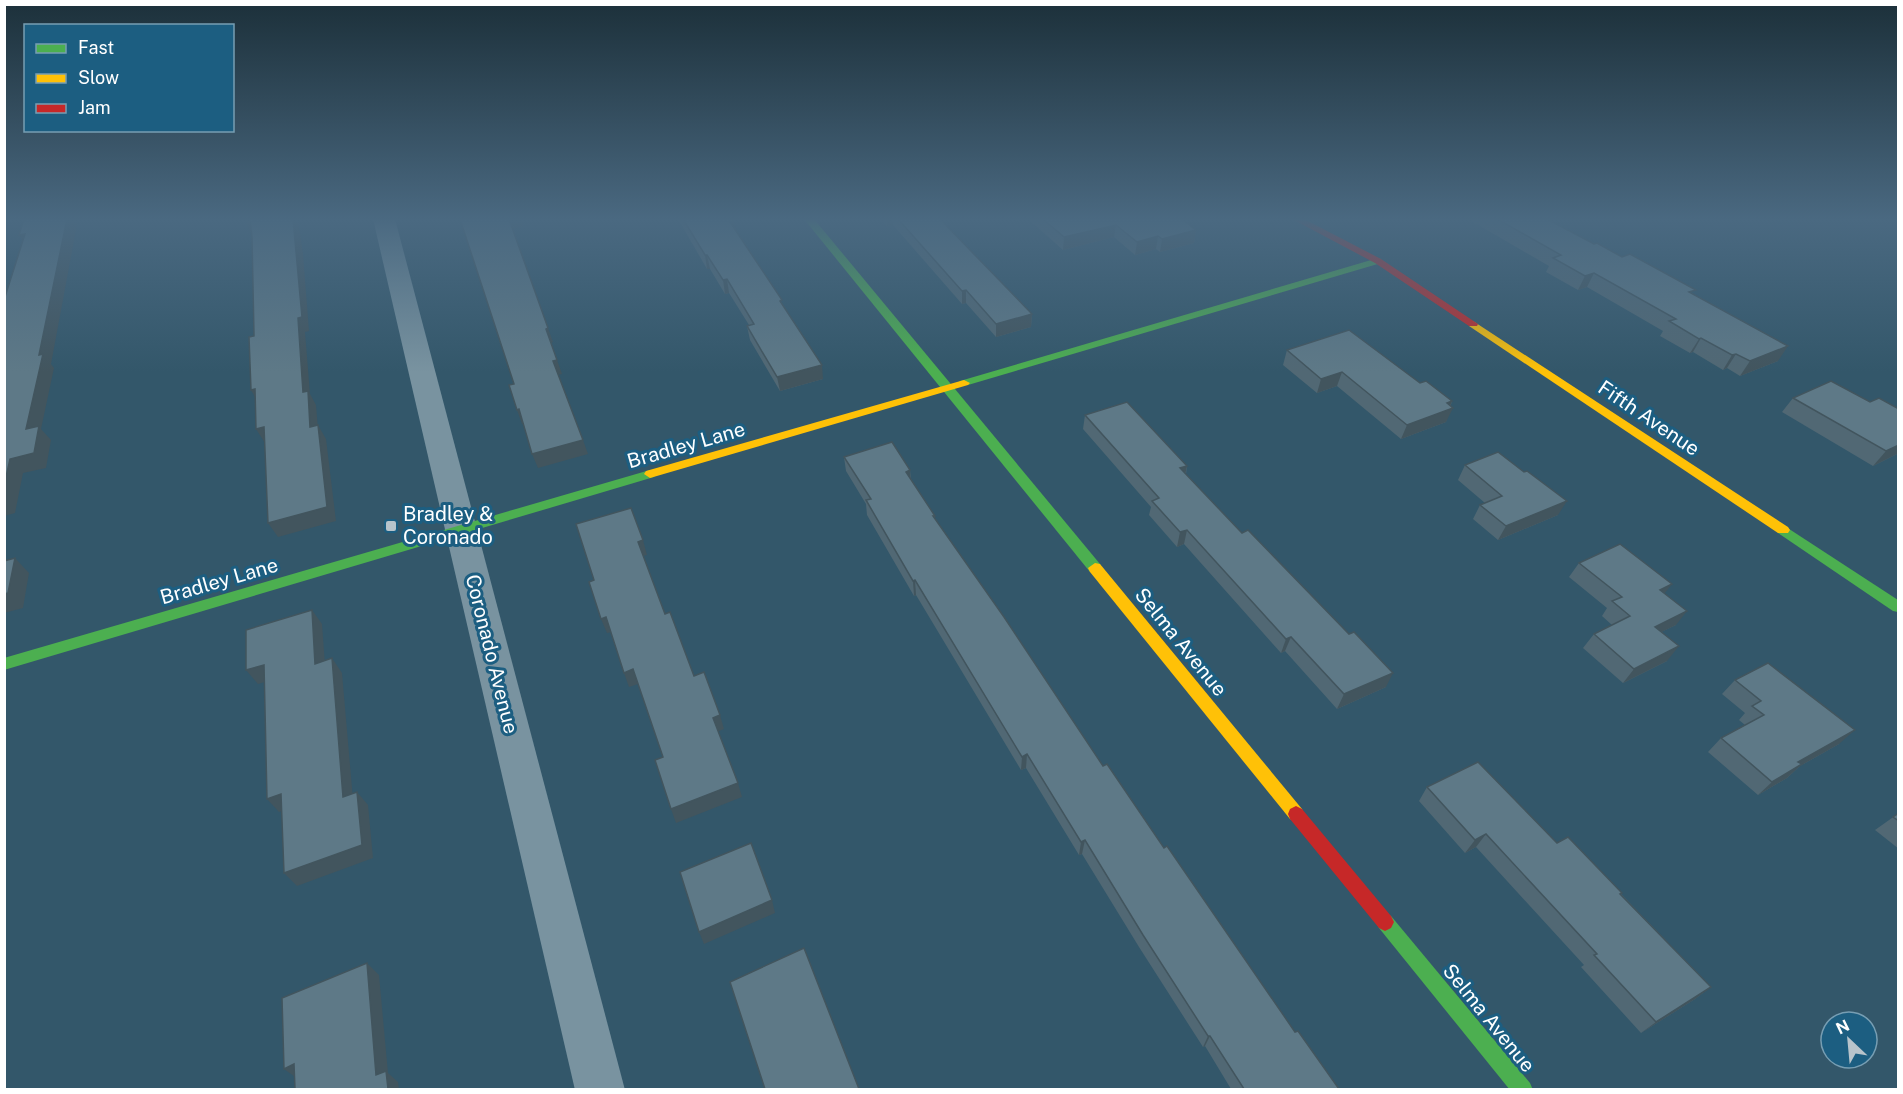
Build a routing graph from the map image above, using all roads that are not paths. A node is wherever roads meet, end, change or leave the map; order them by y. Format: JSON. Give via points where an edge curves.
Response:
{"nodes":[{"id":1,"x":397,"y":270,"type":"edge"},
{"id":2,"x":851,"y":270,"type":"edge"},
{"id":3,"x":1347,"y":270,"type":"edge"},
{"id":4,"x":1392,"y":270,"type":"edge"},
{"id":5,"x":947,"y":388,"type":"junction"},
{"id":6,"x":462,"y":530,"type":"junction"},
{"id":7,"x":1899,"y":608,"type":"edge"},
{"id":8,"x":4,"y":664,"type":"edge"},
{"id":9,"x":600,"y":1089,"type":"edge"},
{"id":10,"x":1522,"y":1089,"type":"edge"}],
"edges":[{"from":1,"to":6,"type":"street","name":"Coronado Avenue"},
{"from":2,"to":5,"type":"street","name":"Selma Avenue"},
{"from":3,"to":5,"type":"street","name":"Bradley Lane"},
{"from":4,"to":7,"type":"street","name":"Fifth Avenue"},
{"from":5,"to":6,"type":"street","name":"Bradley Lane"},
{"from":5,"to":10,"type":"street","name":"Selma Avenue"},
{"from":6,"to":8,"type":"street","name":"Bradley Lane"},
{"from":6,"to":9,"type":"street","name":"Coronado Avenue"}]}
